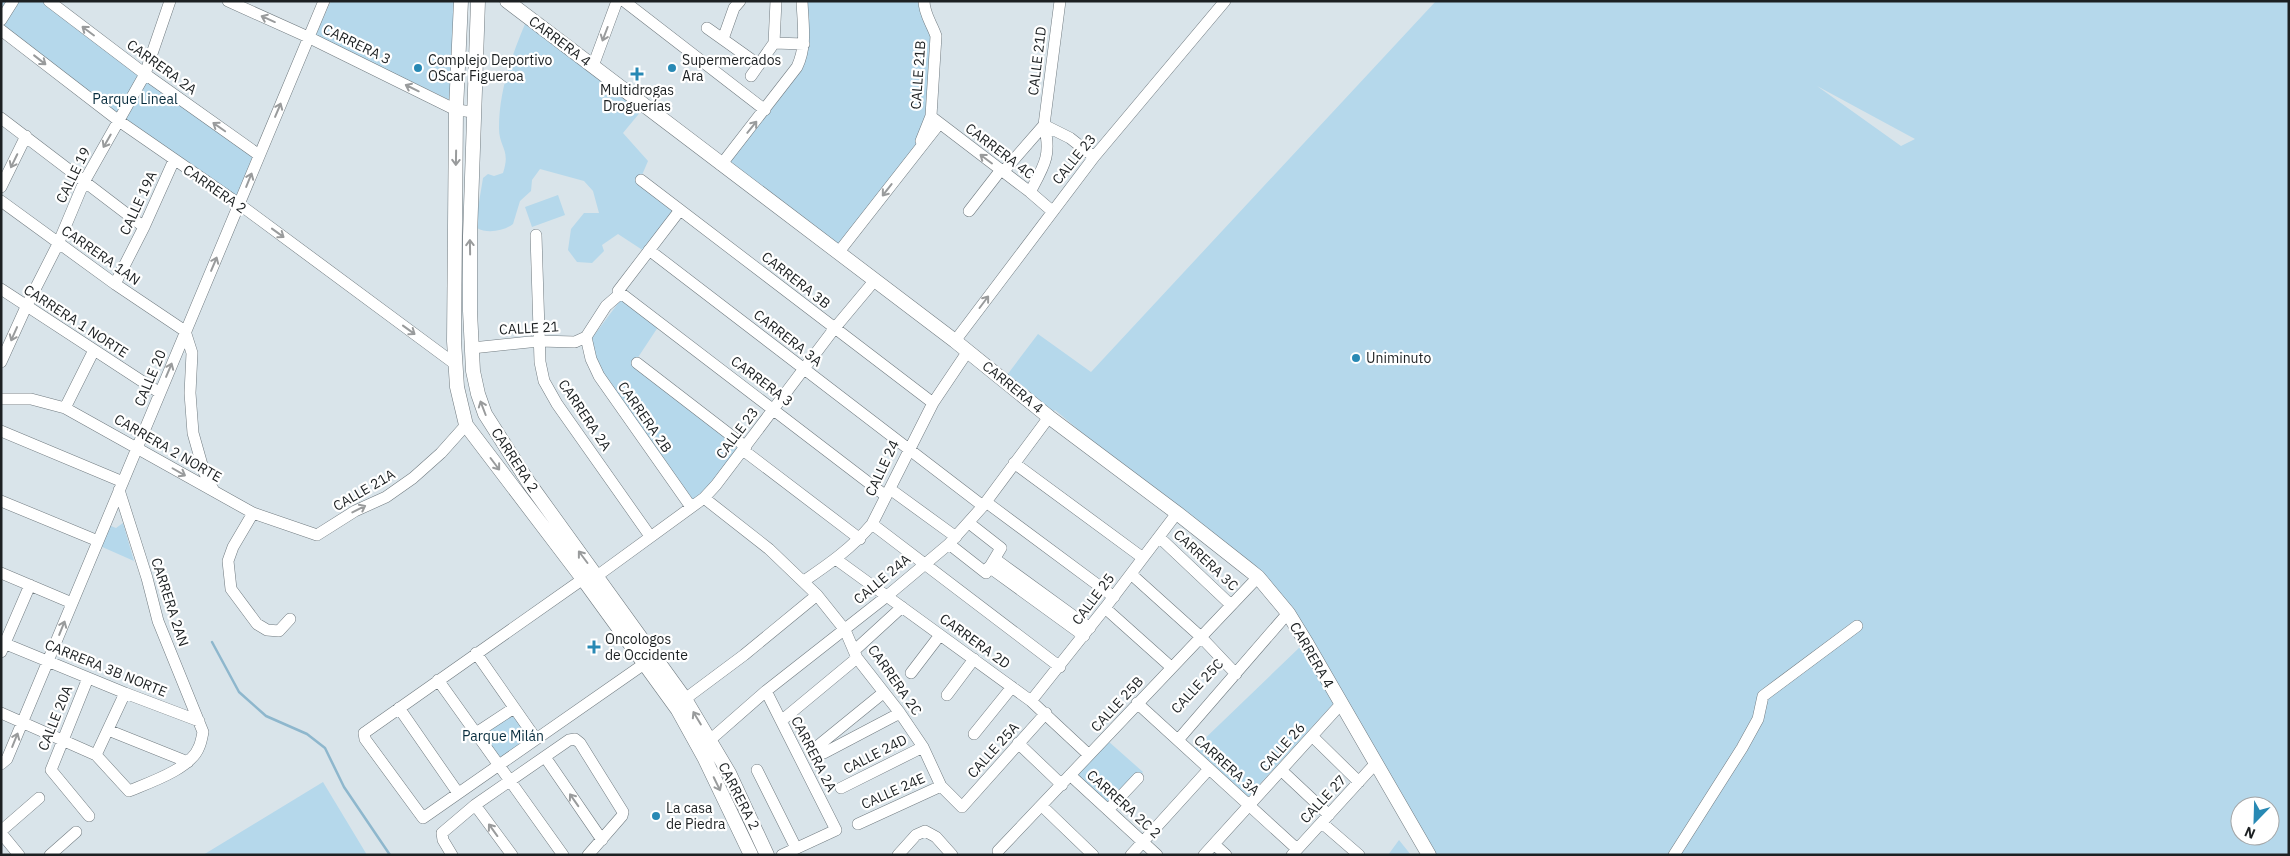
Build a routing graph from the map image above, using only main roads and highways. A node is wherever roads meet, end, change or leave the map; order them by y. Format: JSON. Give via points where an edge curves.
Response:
{"nodes":[{"id":1,"x":461,"y":1,"type":"edge"},
{"id":2,"x":478,"y":1,"type":"edge"},
{"id":3,"x":507,"y":1,"type":"edge"},
{"id":4,"x":751,"y":855,"type":"edge"},
{"id":5,"x":767,"y":855,"type":"edge"},
{"id":6,"x":1429,"y":855,"type":"edge"}],
"edges":[{"from":1,"to":4,"type":"main road","name":"CARRERA 2","one_way":true,"via":[[456,110],[455,364],[466,425],[678,710]]},
{"from":5,"to":2,"type":"main road","name":"CARRERA 2","one_way":true,"via":[[729,773],[685,699],[529,483],[485,414],[473,370],[470,311]]},
{"from":3,"to":6,"type":"main road","name":"CARRERA 4","via":[[955,341],[1258,577],[1288,613]]}]}
